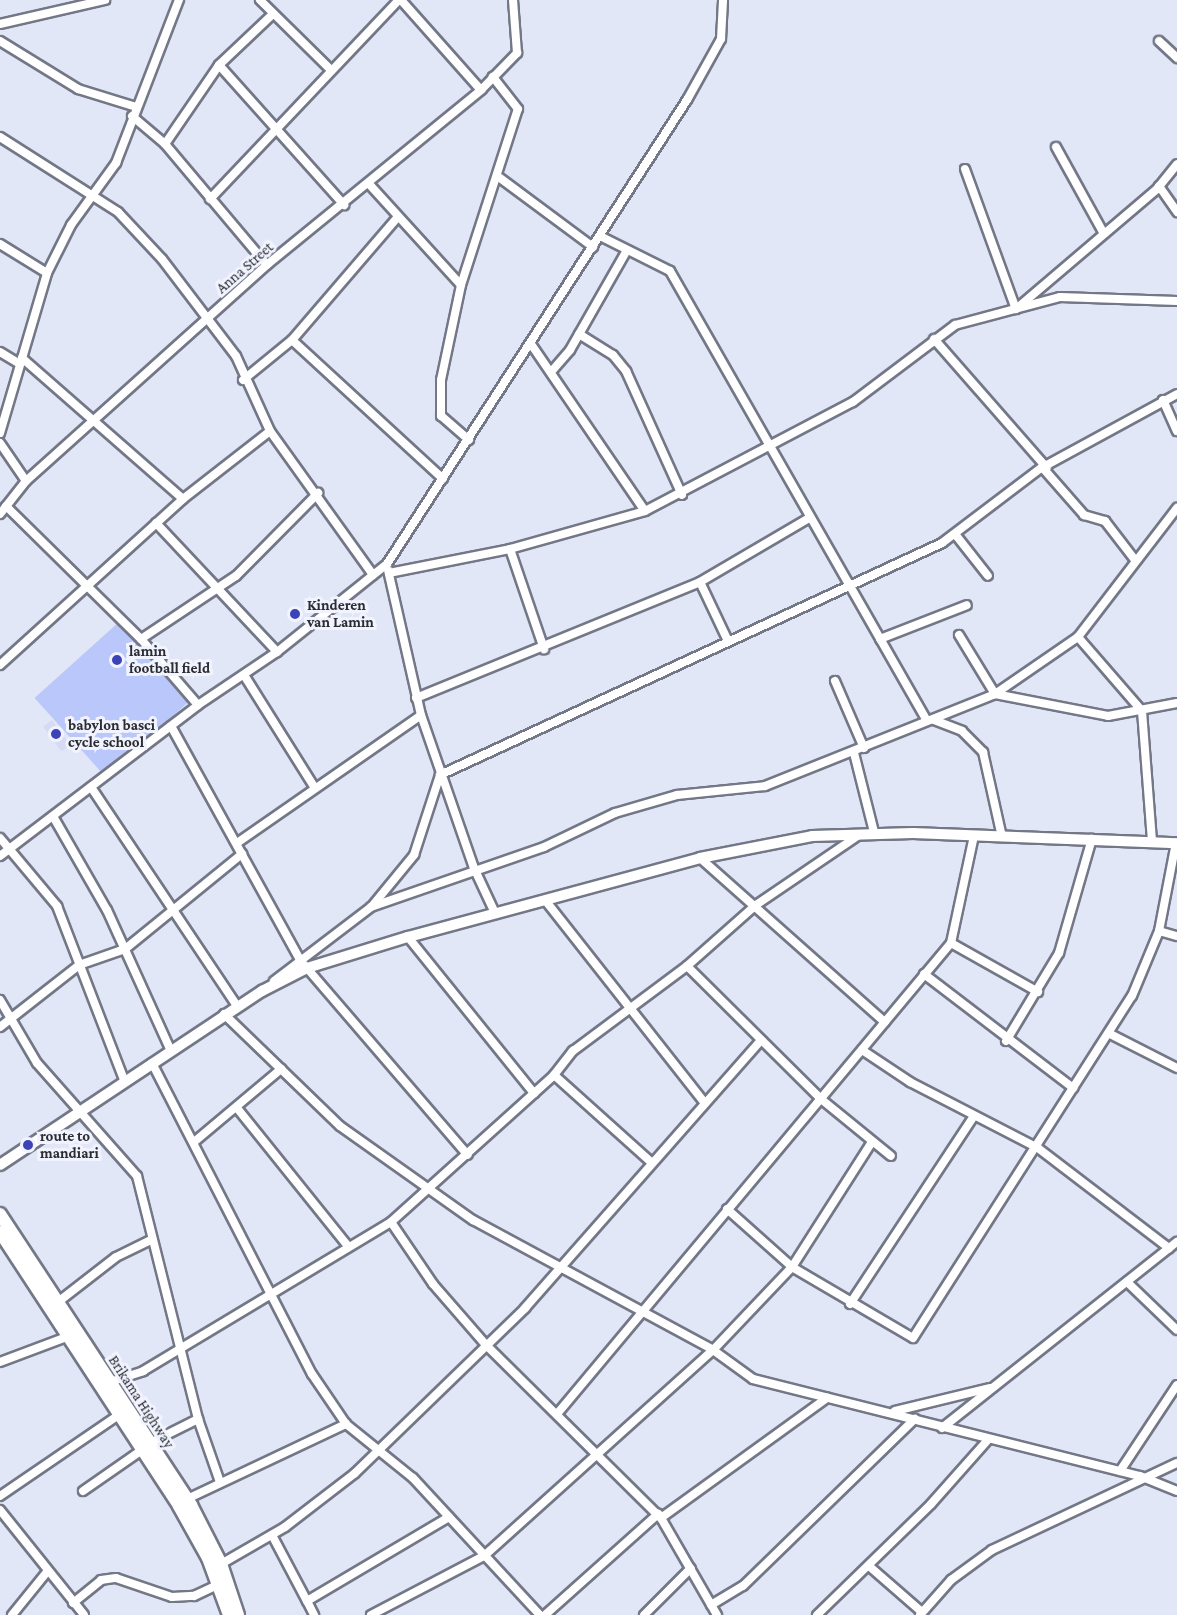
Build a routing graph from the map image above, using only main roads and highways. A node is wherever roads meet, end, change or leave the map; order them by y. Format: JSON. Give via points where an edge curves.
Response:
{"nodes":[{"id":1,"x":1176,"y":843,"type":"edge"},
{"id":2,"x":0,"y":1165,"type":"edge"},
{"id":3,"x":0,"y":1214,"type":"edge"},
{"id":4,"x":0,"y":1232,"type":"edge"},
{"id":5,"x":146,"y":1447,"type":"junction"},
{"id":6,"x":229,"y":1615,"type":"edge"},
{"id":7,"x":238,"y":1615,"type":"edge"}],
"edges":[{"from":1,"to":2,"type":"main road","via":[[868,833],[774,842],[700,858],[304,964]]},
{"from":3,"to":5,"type":"highway","name":"Brikama Highway","via":[[110,1382]]},
{"from":4,"to":5,"type":"highway","name":"Brikama Highway"},
{"from":5,"to":6,"type":"highway","name":"Brikama Highway","via":[[195,1533]]},
{"from":5,"to":7,"type":"highway","name":"Brikama Highway","via":[[187,1499],[221,1564]]}]}
